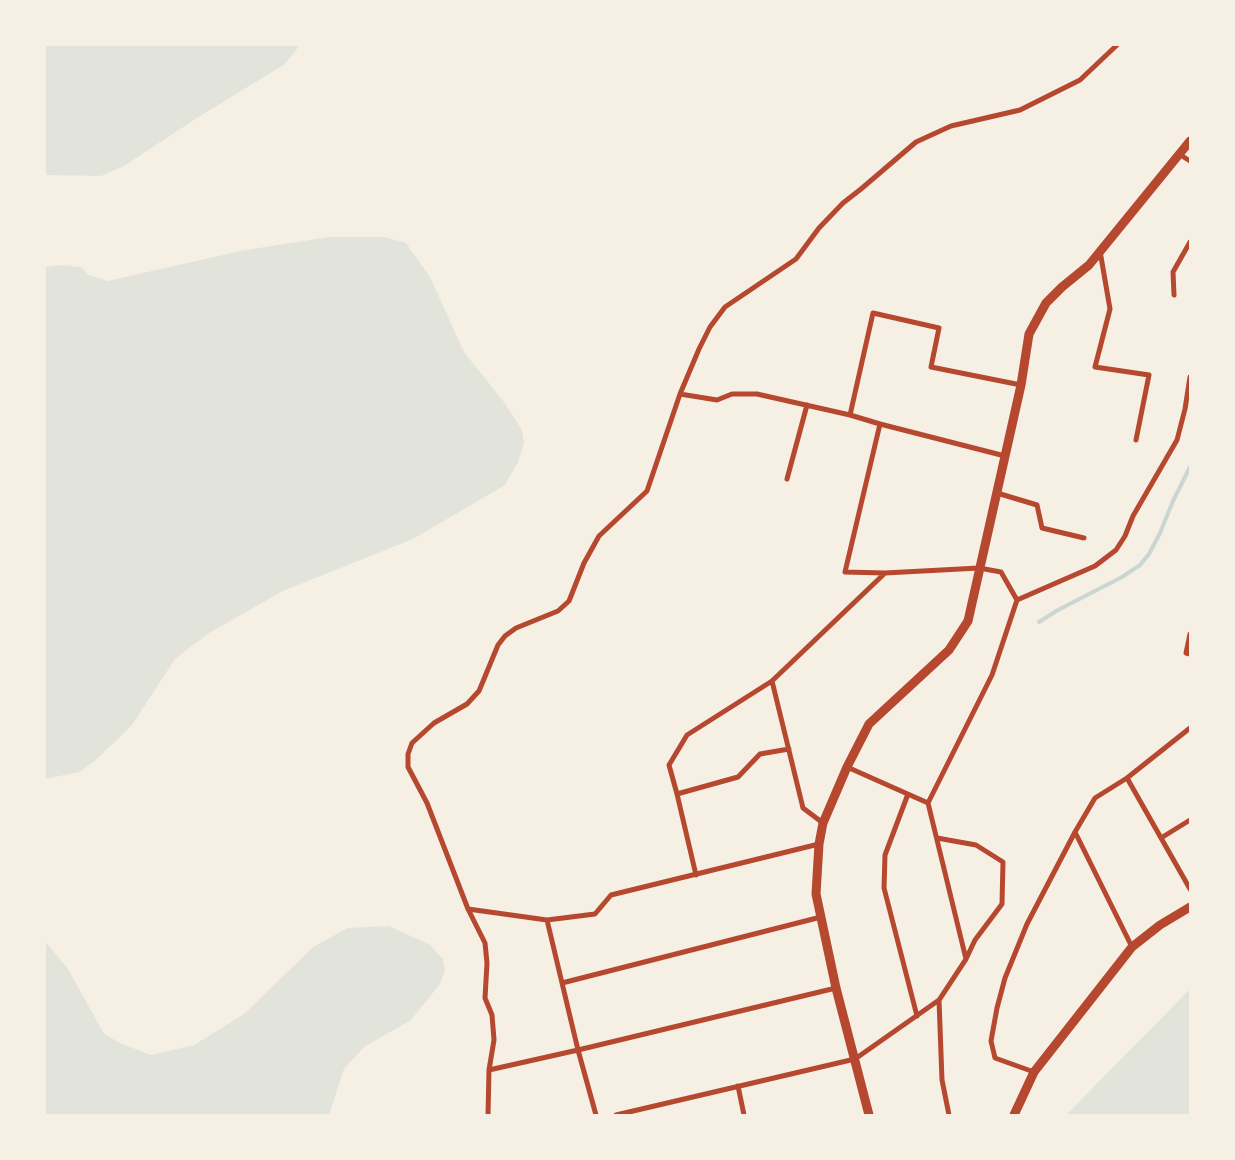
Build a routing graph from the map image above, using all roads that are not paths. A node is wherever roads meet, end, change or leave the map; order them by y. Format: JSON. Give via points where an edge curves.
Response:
{"nodes":[{"id":1,"x":1117,"y":45,"type":"edge"},
{"id":2,"x":1190,"y":141,"type":"edge"},
{"id":3,"x":1179,"y":154,"type":"junction"},
{"id":4,"x":1190,"y":161,"type":"edge"},
{"id":5,"x":1190,"y":242,"type":"edge"},
{"id":6,"x":1100,"y":251,"type":"junction"},
{"id":7,"x":1174,"y":295,"type":"dead end"},
{"id":8,"x":1190,"y":377,"type":"edge"},
{"id":9,"x":1021,"y":385,"type":"junction"},
{"id":10,"x":680,"y":394,"type":"junction"},
{"id":11,"x":807,"y":406,"type":"junction"},
{"id":12,"x":850,"y":415,"type":"junction"},
{"id":13,"x":880,"y":424,"type":"junction"},
{"id":14,"x":1136,"y":440,"type":"dead end"},
{"id":15,"x":1005,"y":456,"type":"junction"},
{"id":16,"x":787,"y":480,"type":"dead end"},
{"id":17,"x":996,"y":493,"type":"junction"},
{"id":18,"x":1084,"y":538,"type":"dead end"},
{"id":19,"x":979,"y":568,"type":"junction"},
{"id":20,"x":884,"y":573,"type":"junction"},
{"id":21,"x":1018,"y":600,"type":"junction"},
{"id":22,"x":1190,"y":634,"type":"edge"},
{"id":23,"x":1190,"y":654,"type":"edge"},
{"id":24,"x":772,"y":681,"type":"junction"},
{"id":25,"x":1190,"y":728,"type":"edge"},
{"id":26,"x":789,"y":749,"type":"junction"},
{"id":27,"x":848,"y":767,"type":"junction"},
{"id":28,"x":1127,"y":778,"type":"junction"},
{"id":29,"x":677,"y":794,"type":"junction"},
{"id":30,"x":908,"y":794,"type":"junction"},
{"id":31,"x":928,"y":803,"type":"junction"},
{"id":32,"x":1190,"y":820,"type":"edge"},
{"id":33,"x":823,"y":823,"type":"junction"},
{"id":34,"x":1075,"y":832,"type":"junction"},
{"id":35,"x":938,"y":838,"type":"junction"},
{"id":36,"x":1161,"y":838,"type":"junction"},
{"id":37,"x":819,"y":844,"type":"junction"},
{"id":38,"x":696,"y":875,"type":"junction"},
{"id":39,"x":1190,"y":889,"type":"edge"},
{"id":40,"x":1190,"y":907,"type":"edge"},
{"id":41,"x":468,"y":909,"type":"junction"},
{"id":42,"x":821,"y":917,"type":"junction"},
{"id":43,"x":547,"y":920,"type":"junction"},
{"id":44,"x":1132,"y":947,"type":"junction"},
{"id":45,"x":966,"y":959,"type":"junction"},
{"id":46,"x":562,"y":983,"type":"junction"},
{"id":47,"x":836,"y":988,"type":"junction"},
{"id":48,"x":938,"y":1000,"type":"junction"},
{"id":49,"x":917,"y":1016,"type":"junction"},
{"id":50,"x":578,"y":1050,"type":"junction"},
{"id":51,"x":855,"y":1058,"type":"junction"},
{"id":52,"x":489,"y":1070,"type":"junction"},
{"id":53,"x":1034,"y":1072,"type":"junction"},
{"id":54,"x":738,"y":1086,"type":"junction"},
{"id":55,"x":488,"y":1115,"type":"edge"},
{"id":56,"x":596,"y":1115,"type":"edge"},
{"id":57,"x":616,"y":1115,"type":"edge"},
{"id":58,"x":744,"y":1115,"type":"edge"},
{"id":59,"x":869,"y":1115,"type":"edge"},
{"id":60,"x":949,"y":1115,"type":"edge"},
{"id":61,"x":1014,"y":1115,"type":"edge"}],
"edges":[{"from":1,"to":10,"type":"street","via":[[1080,80],[1020,110],[951,126],[916,142],[843,203],[796,259],[725,307],[710,327]]},
{"from":2,"to":3,"type":"street"},
{"from":3,"to":4,"type":"street"},
{"from":3,"to":6,"type":"street"},
{"from":5,"to":7,"type":"street","via":[[1173,272]]},
{"from":6,"to":9,"type":"street","via":[[1046,303],[1029,334]]},
{"from":6,"to":14,"type":"street","via":[[1110,309],[1095,367],[1149,375]]},
{"from":8,"to":21,"type":"street","via":[[1176,440],[1116,550],[1095,566]]},
{"from":9,"to":12,"type":"street","via":[[931,367],[939,328],[874,313]]},
{"from":9,"to":15,"type":"street"},
{"from":10,"to":11,"type":"street","via":[[717,400],[732,394],[757,394]]},
{"from":10,"to":41,"type":"street","via":[[647,491],[599,536],[569,601],[558,611],[516,628],[505,636],[479,691],[412,743],[408,767],[427,803]]},
{"from":11,"to":12,"type":"street"},
{"from":11,"to":16,"type":"street"},
{"from":12,"to":13,"type":"street"},
{"from":13,"to":15,"type":"street"},
{"from":13,"to":20,"type":"street","via":[[845,572]]},
{"from":15,"to":17,"type":"street"},
{"from":17,"to":18,"type":"street","via":[[1037,505],[1042,528]]},
{"from":17,"to":19,"type":"street"},
{"from":19,"to":20,"type":"street"},
{"from":19,"to":21,"type":"street","via":[[1001,572]]},
{"from":19,"to":27,"type":"street","via":[[968,620],[949,650],[870,724]]},
{"from":20,"to":24,"type":"street"},
{"from":21,"to":31,"type":"street","via":[[992,675]]},
{"from":22,"to":23,"type":"street","via":[[1186,653]]},
{"from":24,"to":26,"type":"street"},
{"from":24,"to":29,"type":"street","via":[[687,735],[669,765]]},
{"from":25,"to":28,"type":"street"},
{"from":26,"to":29,"type":"street","via":[[760,754],[738,777]]},
{"from":26,"to":33,"type":"street","via":[[803,808]]},
{"from":27,"to":30,"type":"street"},
{"from":27,"to":33,"type":"street"},
{"from":28,"to":34,"type":"street","via":[[1095,798]]},
{"from":28,"to":36,"type":"street"},
{"from":29,"to":38,"type":"street"},
{"from":30,"to":31,"type":"street"},
{"from":30,"to":49,"type":"street","via":[[885,855],[884,888]]},
{"from":31,"to":35,"type":"street"},
{"from":32,"to":36,"type":"street"},
{"from":33,"to":37,"type":"street"},
{"from":34,"to":44,"type":"street"},
{"from":34,"to":53,"type":"street","via":[[1027,924],[1005,978],[997,1008],[992,1041],[995,1058]]},
{"from":35,"to":45,"type":"street"},
{"from":35,"to":45,"type":"street","via":[[976,845],[1003,862],[1002,904],[975,940]]},
{"from":36,"to":39,"type":"street"},
{"from":37,"to":38,"type":"street"},
{"from":37,"to":42,"type":"street","via":[[816,894]]},
{"from":38,"to":43,"type":"street","via":[[611,895],[595,914]]},
{"from":40,"to":44,"type":"street"},
{"from":41,"to":43,"type":"street"},
{"from":41,"to":52,"type":"street","via":[[485,943],[486,998],[492,1015],[494,1040]]},
{"from":42,"to":46,"type":"street"},
{"from":42,"to":47,"type":"street"},
{"from":43,"to":46,"type":"street"},
{"from":44,"to":53,"type":"street"},
{"from":45,"to":48,"type":"street"},
{"from":46,"to":50,"type":"street"},
{"from":47,"to":50,"type":"street"},
{"from":47,"to":51,"type":"street"},
{"from":48,"to":49,"type":"street"},
{"from":48,"to":60,"type":"street","via":[[942,1080]]},
{"from":49,"to":51,"type":"street"},
{"from":50,"to":52,"type":"street"},
{"from":50,"to":56,"type":"street"},
{"from":51,"to":54,"type":"street"},
{"from":51,"to":59,"type":"street"},
{"from":52,"to":55,"type":"street"},
{"from":53,"to":61,"type":"street"},
{"from":54,"to":57,"type":"street"},
{"from":54,"to":58,"type":"street"}]}
